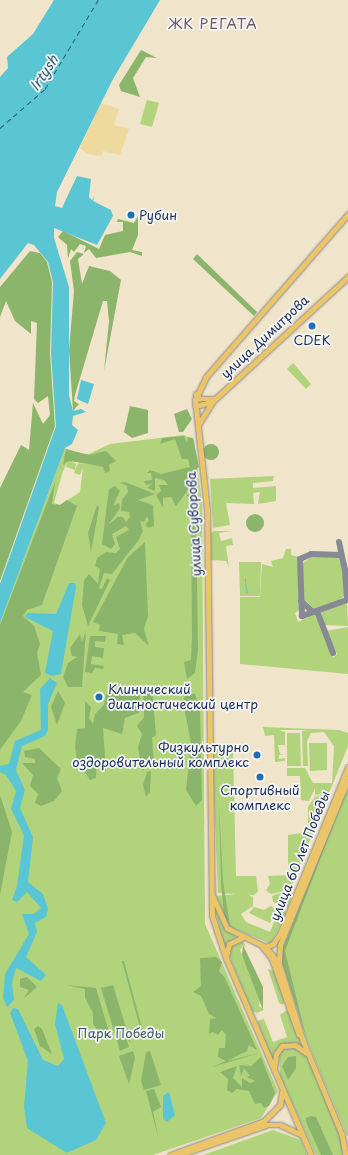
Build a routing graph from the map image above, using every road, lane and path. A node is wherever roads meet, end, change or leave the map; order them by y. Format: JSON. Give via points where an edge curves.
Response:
{"nodes":[{"id":1,"x":347,"y":216,"type":"edge"},
{"id":2,"x":348,"y":277,"type":"edge"},
{"id":3,"x":196,"y":394,"type":"junction"},
{"id":4,"x":214,"y":400,"type":"junction"},
{"id":5,"x":195,"y":406,"type":"junction"},
{"id":6,"x":197,"y":429,"type":"junction"},
{"id":7,"x":348,"y":767,"type":"edge"},
{"id":8,"x":348,"y":779,"type":"edge"},
{"id":9,"x":318,"y":846,"type":"junction"},
{"id":10,"x":212,"y":890,"type":"junction"},
{"id":11,"x":289,"y":917,"type":"junction"},
{"id":12,"x":245,"y":938,"type":"junction"},
{"id":13,"x":260,"y":945,"type":"junction"},
{"id":14,"x":266,"y":947,"type":"junction"},
{"id":15,"x":226,"y":959,"type":"junction"},
{"id":16,"x":279,"y":963,"type":"junction"},
{"id":17,"x":304,"y":1040,"type":"junction"},
{"id":18,"x":311,"y":1057,"type":"junction"},
{"id":19,"x":275,"y":1074,"type":"junction"},
{"id":20,"x":282,"y":1091,"type":"junction"},
{"id":21,"x":303,"y":1136,"type":"junction"},
{"id":22,"x":170,"y":1155,"type":"edge"},
{"id":23,"x":179,"y":1155,"type":"edge"},
{"id":24,"x":311,"y":1155,"type":"edge"},
{"id":25,"x":346,"y":1155,"type":"edge"}],
"edges":[{"from":1,"to":3,"type":"main road","name":"улица Суворова","via":[[209,374]]},
{"from":2,"to":4,"type":"main road","name":"улица Димитрова"},
{"from":3,"to":4,"type":"main road","via":[[203,400]]},
{"from":3,"to":5,"type":"main road","name":"улица Суворова"},
{"from":4,"to":5,"type":"main road","name":"улица Димитрова"},
{"from":4,"to":6,"type":"main road"},
{"from":5,"to":6,"type":"main road","name":"улица Суворова"},
{"from":6,"to":10,"type":"main road","name":"улица Суворова","via":[[207,504]]},
{"from":7,"to":9,"type":"main road","name":"улица 60 лет Победы"},
{"from":8,"to":9,"type":"main road","name":"улица 60 лет Победы"},
{"from":9,"to":11,"type":"main road","name":"улица 60 лет Победы"},
{"from":10,"to":12,"type":"main road","via":[[224,924]]},
{"from":10,"to":15,"type":"main road","name":"улица Суворова","via":[[212,916]]},
{"from":11,"to":14,"type":"main road","name":"улица 60 лет Победы","via":[[276,942]]},
{"from":11,"to":16,"type":"main road","name":"улица 60 лет Победы","via":[[279,950]]},
{"from":12,"to":13,"type":"main road"},
{"from":12,"to":15,"type":"main road","via":[[229,944]]},
{"from":13,"to":14,"type":"main road"},
{"from":13,"to":17,"type":"main road","via":[[272,958],[295,1026]]},
{"from":14,"to":16,"type":"main road"},
{"from":15,"to":19,"type":"main road","name":"улица Суворова"},
{"from":16,"to":17,"type":"main road"},
{"from":17,"to":18,"type":"main road"},
{"from":18,"to":19,"type":"main road","via":[[301,1046],[282,1046],[274,1061]]},
{"from":18,"to":25,"type":"main road","via":[[342,1134]]},
{"from":19,"to":20,"type":"main road","name":"улица Суворова"},
{"from":20,"to":21,"type":"main road","name":"улица Суворова"},
{"from":20,"to":22,"type":"main road","via":[[280,1105],[264,1121]]},
{"from":21,"to":23,"type":"main road","via":[[281,1125],[259,1126]]},
{"from":21,"to":24,"type":"main road","name":"улица Суворова"}]}
